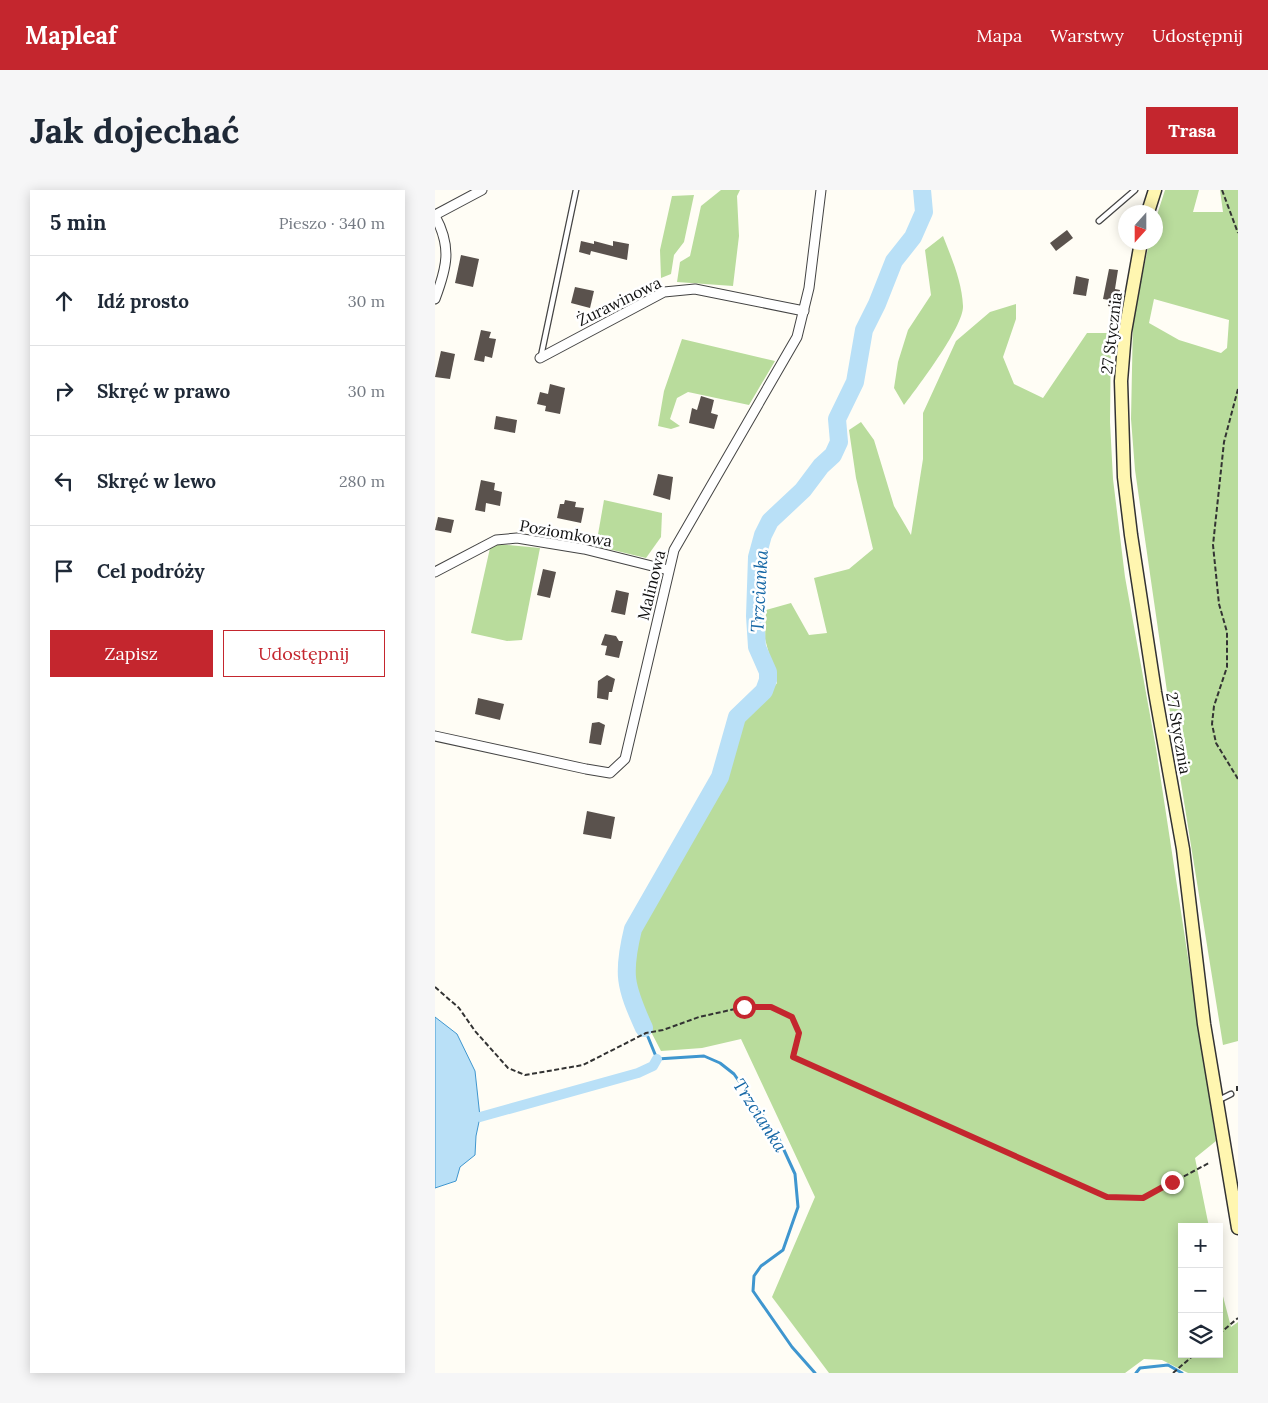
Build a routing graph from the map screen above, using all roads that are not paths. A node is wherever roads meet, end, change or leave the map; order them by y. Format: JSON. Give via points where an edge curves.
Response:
{"nodes":[{"id":1,"x":482,"y":190,"type":"edge"},
{"id":2,"x":576,"y":190,"type":"edge"},
{"id":3,"x":821,"y":190,"type":"edge"},
{"id":4,"x":1135,"y":190,"type":"edge"},
{"id":5,"x":1155,"y":190,"type":"edge"},
{"id":6,"x":1150,"y":205,"type":"edge"},
{"id":7,"x":435,"y":216,"type":"edge"},
{"id":8,"x":1099,"y":221,"type":"dead end"},
{"id":9,"x":1140,"y":250,"type":"edge"},
{"id":10,"x":435,"y":299,"type":"edge"},
{"id":11,"x":803,"y":311,"type":"junction"},
{"id":12,"x":540,"y":358,"type":"joint"},
{"id":13,"x":668,"y":570,"type":"junction"},
{"id":14,"x":435,"y":572,"type":"edge"},
{"id":15,"x":435,"y":736,"type":"edge"},
{"id":16,"x":1231,"y":1094,"type":"dead end"},
{"id":17,"x":1217,"y":1101,"type":"junction"},
{"id":18,"x":1238,"y":1228,"type":"edge"}],
"edges":[{"from":1,"to":7,"type":"street"},
{"from":2,"to":12,"type":"lane"},
{"from":3,"to":11,"type":"street","name":"Malinowa","via":[[809,288]]},
{"from":4,"to":8,"type":"lane"},
{"from":5,"to":6,"type":"main road"},
{"from":7,"to":10,"type":"street","via":[[447,245]]},
{"from":9,"to":17,"type":"main road","name":"27 Stycznia","via":[[1125,332],[1121,381],[1125,477],[1131,535],[1183,849],[1204,1024]]},
{"from":11,"to":12,"type":"street","name":"Żurawinowa","via":[[695,288],[664,292]]},
{"from":11,"to":13,"type":"street","name":"Malinowa","via":[[797,337],[674,550]]},
{"from":13,"to":14,"type":"street","name":"Poziomkowa","via":[[584,549],[517,538],[496,540]]},
{"from":13,"to":15,"type":"street","name":"Malinowa","via":[[625,759],[610,773]]},
{"from":16,"to":17,"type":"lane"},
{"from":17,"to":18,"type":"main road","name":"27 Stycznia"}]}
